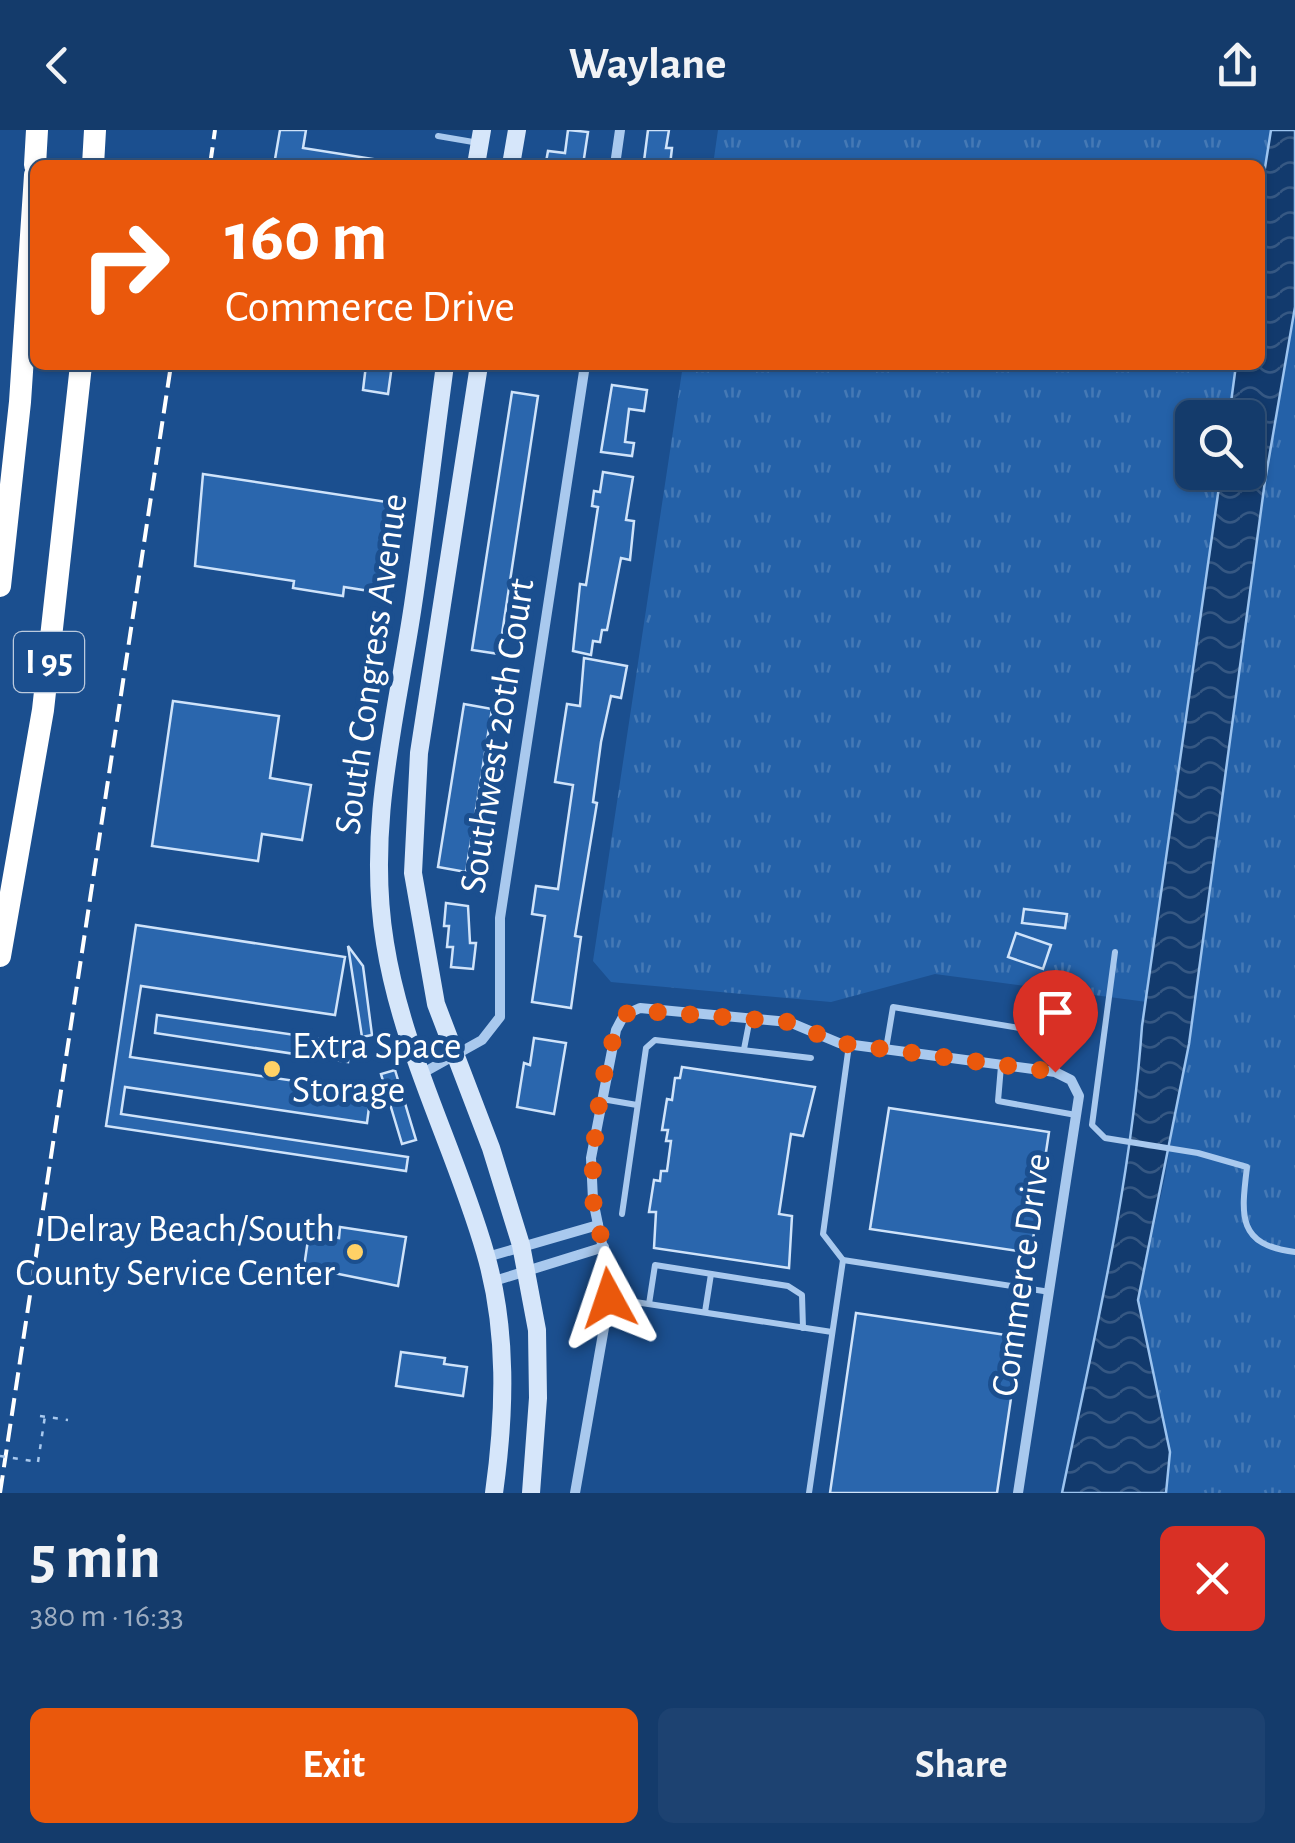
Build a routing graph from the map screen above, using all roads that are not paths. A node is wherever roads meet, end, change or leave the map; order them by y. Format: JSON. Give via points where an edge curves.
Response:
{"nodes":[{"id":1,"x":37,"y":130,"type":"edge"},
{"id":2,"x":95,"y":130,"type":"edge"},
{"id":3,"x":518,"y":130,"type":"edge"},
{"id":4,"x":620,"y":130,"type":"edge"},
{"id":5,"x":438,"y":136,"type":"dead end"},
{"id":6,"x":481,"y":137,"type":"edge"},
{"id":7,"x":36,"y":160,"type":"edge"},
{"id":8,"x":94,"y":160,"type":"edge"},
{"id":9,"x":512,"y":160,"type":"edge"},
{"id":10,"x":616,"y":160,"type":"edge"},
{"id":11,"x":30,"y":250,"type":"edge"},
{"id":12,"x":80,"y":370,"type":"edge"},
{"id":13,"x":443,"y":370,"type":"edge"},
{"id":14,"x":478,"y":370,"type":"edge"},
{"id":15,"x":583,"y":370,"type":"edge"},
{"id":16,"x":0,"y":586,"type":"edge"},
{"id":17,"x":412,"y":608,"type":"junction"},
{"id":18,"x":442,"y":612,"type":"junction"},
{"id":19,"x":1114,"y":952,"type":"dead end"},
{"id":20,"x":0,"y":956,"type":"edge"},
{"id":21,"x":750,"y":1018,"type":"junction"},
{"id":22,"x":849,"y":1044,"type":"junction"},
{"id":23,"x":744,"y":1049,"type":"junction"},
{"id":24,"x":886,"y":1049,"type":"junction"},
{"id":25,"x":811,"y":1058,"type":"dead end"},
{"id":26,"x":454,"y":1059,"type":"junction"},
{"id":27,"x":1001,"y":1065,"type":"junction"},
{"id":28,"x":1055,"y":1072,"type":"junction"},
{"id":29,"x":420,"y":1074,"type":"junction"},
{"id":30,"x":602,"y":1098,"type":"junction"},
{"id":31,"x":637,"y":1105,"type":"junction"},
{"id":32,"x":1076,"y":1115,"type":"junction"},
{"id":33,"x":622,"y":1214,"type":"dead end"},
{"id":34,"x":598,"y":1225,"type":"junction"},
{"id":35,"x":521,"y":1246,"type":"junction"},
{"id":36,"x":604,"y":1247,"type":"junction"},
{"id":37,"x":1295,"y":1252,"type":"edge"},
{"id":38,"x":486,"y":1257,"type":"junction"},
{"id":39,"x":843,"y":1260,"type":"junction"},
{"id":40,"x":526,"y":1268,"type":"junction"},
{"id":41,"x":711,"y":1274,"type":"junction"},
{"id":42,"x":490,"y":1282,"type":"junction"},
{"id":43,"x":1051,"y":1292,"type":"junction"},
{"id":44,"x":609,"y":1298,"type":"junction"},
{"id":45,"x":649,"y":1304,"type":"junction"},
{"id":46,"x":705,"y":1312,"type":"junction"},
{"id":47,"x":803,"y":1328,"type":"junction"},
{"id":48,"x":832,"y":1332,"type":"junction"},
{"id":49,"x":494,"y":1493,"type":"edge"},
{"id":50,"x":531,"y":1493,"type":"edge"},
{"id":51,"x":575,"y":1493,"type":"edge"},
{"id":52,"x":809,"y":1493,"type":"edge"},
{"id":53,"x":1018,"y":1493,"type":"edge"}],
"edges":[{"from":1,"to":7,"type":"highway"},
{"from":2,"to":8,"type":"highway"},
{"from":3,"to":9,"type":"main road"},
{"from":4,"to":10,"type":"street"},
{"from":5,"to":6,"type":"lane"},
{"from":11,"to":16,"type":"highway","number":"I 95"},
{"from":12,"to":20,"type":"highway","number":"I 95","via":[[45,693]]},
{"from":13,"to":17,"type":"main road","name":"South Congress Avenue"},
{"from":14,"to":18,"type":"main road","name":"South Congress Avenue"},
{"from":15,"to":26,"type":"street","name":"Southwest 20th Court","via":[[500,918],[502,1007],[490,1034]]},
{"from":17,"to":18,"type":"street"},
{"from":17,"to":29,"type":"main road","name":"South Congress Avenue","via":[[385,764],[378,879],[398,1015]]},
{"from":18,"to":26,"type":"main road","name":"South Congress Avenue","via":[[419,753],[413,873],[436,1004]]},
{"from":19,"to":37,"type":"lane","via":[[1090,1116],[1105,1138],[1247,1167],[1248,1229],[1271,1249]]},
{"from":21,"to":22,"type":"street","via":[[789,1022]]},
{"from":21,"to":23,"type":"lane"},
{"from":21,"to":30,"type":"street","via":[[631,1010],[616,1030]]},
{"from":22,"to":24,"type":"street"},
{"from":22,"to":39,"type":"lane","via":[[823,1234]]},
{"from":23,"to":25,"type":"lane"},
{"from":23,"to":31,"type":"lane","via":[[654,1040],[646,1048]]},
{"from":24,"to":27,"type":"street"},
{"from":24,"to":28,"type":"lane","via":[[893,1007],[1062,1035]]},
{"from":26,"to":29,"type":"street","name":"Southwest 20th Court"},
{"from":26,"to":35,"type":"main road","name":"South Congress Avenue"},
{"from":27,"to":28,"type":"street"},
{"from":27,"to":32,"type":"lane","via":[[998,1101]]},
{"from":28,"to":32,"type":"street","name":"Commerce Drive","via":[[1076,1087]]},
{"from":29,"to":38,"type":"main road","name":"South Congress Avenue"},
{"from":30,"to":31,"type":"lane"},
{"from":30,"to":34,"type":"street","via":[[591,1158]]},
{"from":31,"to":33,"type":"lane"},
{"from":32,"to":43,"type":"street","name":"Commerce Drive"},
{"from":34,"to":35,"type":"street"},
{"from":34,"to":36,"type":"street"},
{"from":35,"to":38,"type":"street"},
{"from":35,"to":40,"type":"main road","name":"South Congress Avenue"},
{"from":36,"to":40,"type":"street"},
{"from":36,"to":44,"type":"street"},
{"from":38,"to":42,"type":"main road","name":"South Congress Avenue"},
{"from":39,"to":43,"type":"lane"},
{"from":39,"to":48,"type":"lane"},
{"from":40,"to":42,"type":"street"},
{"from":40,"to":50,"type":"main road","name":"South Congress Avenue","via":[[537,1330]]},
{"from":41,"to":45,"type":"lane","via":[[655,1266]]},
{"from":41,"to":46,"type":"lane"},
{"from":41,"to":47,"type":"lane","via":[[788,1286],[802,1295]]},
{"from":42,"to":49,"type":"main road","name":"South Congress Avenue","via":[[504,1395]]},
{"from":43,"to":53,"type":"street","name":"Commerce Drive"},
{"from":44,"to":45,"type":"lane"},
{"from":44,"to":51,"type":"street"},
{"from":45,"to":46,"type":"lane"},
{"from":46,"to":47,"type":"lane"},
{"from":47,"to":48,"type":"lane"},
{"from":48,"to":52,"type":"lane"}]}
